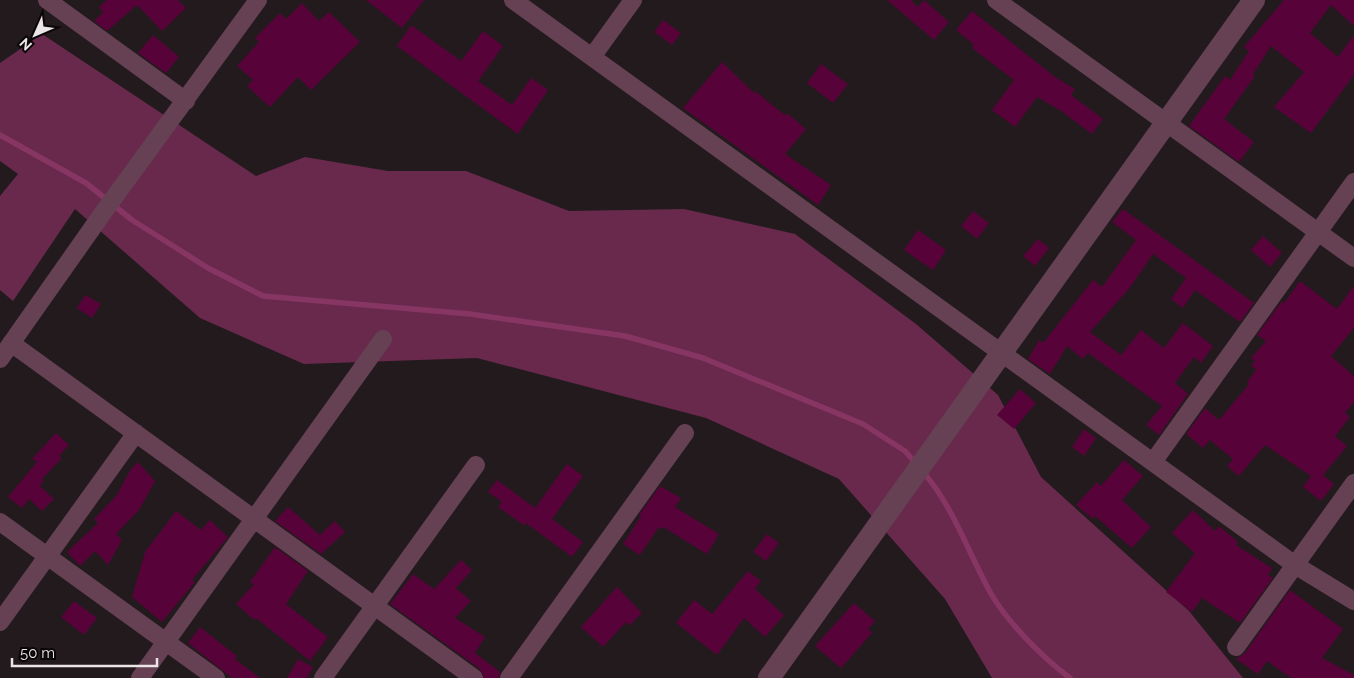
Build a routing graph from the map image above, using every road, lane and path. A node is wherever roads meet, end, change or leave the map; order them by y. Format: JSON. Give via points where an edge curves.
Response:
{"nodes":[{"id":1,"x":47,"y":0,"type":"edge"},
{"id":2,"x":258,"y":0,"type":"edge"},
{"id":3,"x":513,"y":0,"type":"edge"},
{"id":4,"x":633,"y":0,"type":"edge"},
{"id":5,"x":996,"y":0,"type":"edge"},
{"id":6,"x":1254,"y":0,"type":"edge"},
{"id":7,"x":592,"y":57,"type":"junction"},
{"id":8,"x":186,"y":101,"type":"junction"},
{"id":9,"x":1166,"y":122,"type":"junction"},
{"id":10,"x":1354,"y":182,"type":"edge"},
{"id":11,"x":1318,"y":232,"type":"junction"},
{"id":12,"x":1354,"y":258,"type":"edge"},
{"id":13,"x":383,"y":339,"type":"dead end"},
{"id":14,"x":11,"y":343,"type":"junction"},
{"id":15,"x":1000,"y":352,"type":"junction"},
{"id":16,"x":0,"y":359,"type":"edge"},
{"id":17,"x":136,"y":433,"type":"junction"},
{"id":18,"x":685,"y":433,"type":"dead end"},
{"id":19,"x":1152,"y":462,"type":"junction"},
{"id":20,"x":476,"y":465,"type":"dead end"},
{"id":21,"x":1354,"y":483,"type":"edge"},
{"id":22,"x":254,"y":519,"type":"junction"},
{"id":23,"x":0,"y":522,"type":"edge"},
{"id":24,"x":47,"y":556,"type":"junction"},
{"id":25,"x":1295,"y":565,"type":"junction"},
{"id":26,"x":1354,"y":601,"type":"edge"},
{"id":27,"x":374,"y":606,"type":"junction"},
{"id":28,"x":0,"y":622,"type":"edge"},
{"id":29,"x":166,"y":642,"type":"junction"},
{"id":30,"x":1236,"y":647,"type":"dead end"},
{"id":31,"x":140,"y":678,"type":"edge"},
{"id":32,"x":216,"y":678,"type":"edge"},
{"id":33,"x":323,"y":678,"type":"edge"},
{"id":34,"x":474,"y":678,"type":"edge"},
{"id":35,"x":508,"y":678,"type":"edge"},
{"id":36,"x":768,"y":678,"type":"edge"}],
"edges":[{"from":1,"to":8,"type":"street"},
{"from":2,"to":8,"type":"street"},
{"from":3,"to":7,"type":"street"},
{"from":4,"to":7,"type":"street"},
{"from":5,"to":9,"type":"street"},
{"from":6,"to":9,"type":"street"},
{"from":7,"to":15,"type":"street"},
{"from":8,"to":14,"type":"street"},
{"from":9,"to":11,"type":"street"},
{"from":9,"to":15,"type":"street"},
{"from":10,"to":11,"type":"street"},
{"from":11,"to":12,"type":"street"},
{"from":11,"to":19,"type":"street"},
{"from":13,"to":22,"type":"street"},
{"from":14,"to":16,"type":"street"},
{"from":14,"to":17,"type":"street"},
{"from":15,"to":19,"type":"street"},
{"from":15,"to":36,"type":"street"},
{"from":17,"to":22,"type":"street"},
{"from":17,"to":24,"type":"street"},
{"from":18,"to":35,"type":"street"},
{"from":19,"to":25,"type":"street"},
{"from":20,"to":27,"type":"street"},
{"from":21,"to":25,"type":"street"},
{"from":22,"to":27,"type":"street"},
{"from":22,"to":29,"type":"street"},
{"from":23,"to":24,"type":"street"},
{"from":24,"to":28,"type":"street"},
{"from":24,"to":29,"type":"street"},
{"from":25,"to":26,"type":"street"},
{"from":25,"to":30,"type":"street"},
{"from":27,"to":33,"type":"street"},
{"from":27,"to":34,"type":"street"},
{"from":29,"to":31,"type":"street"},
{"from":29,"to":32,"type":"street"}]}
